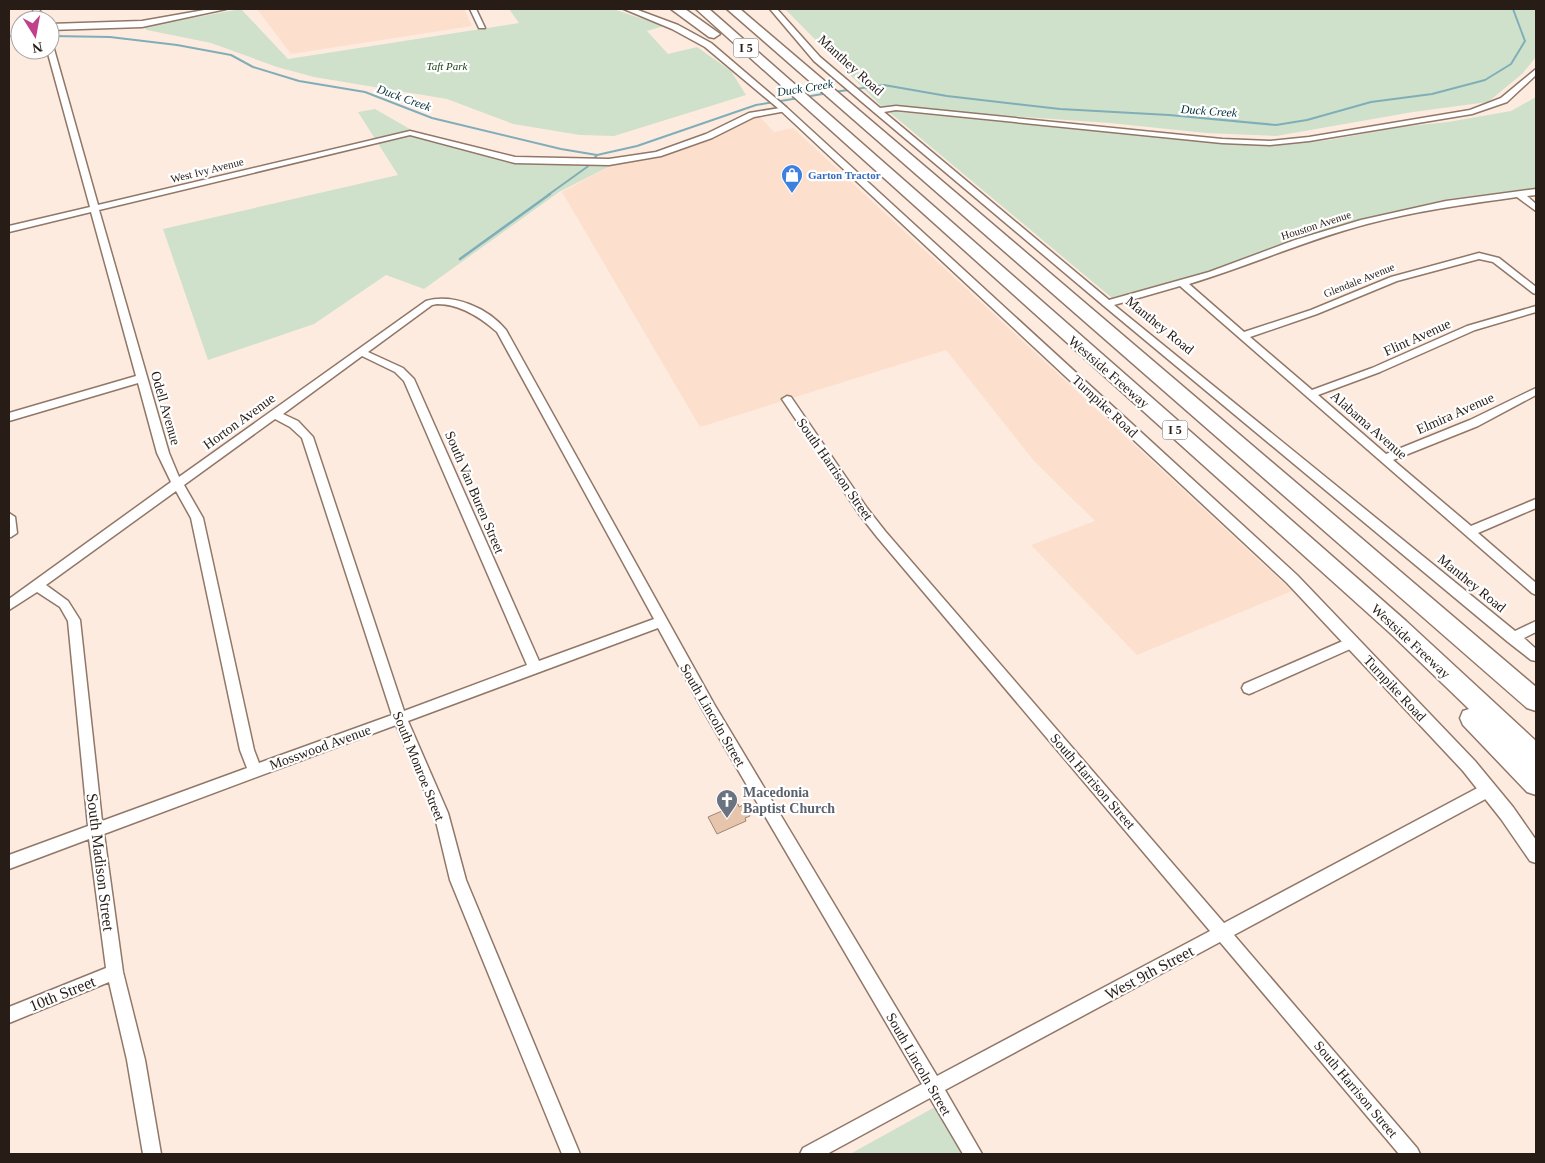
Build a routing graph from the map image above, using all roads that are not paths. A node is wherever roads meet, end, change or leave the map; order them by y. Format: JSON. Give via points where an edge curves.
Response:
{"nodes":[{"id":1,"x":222,"y":9,"type":"edge"},
{"id":2,"x":473,"y":9,"type":"edge"},
{"id":3,"x":628,"y":9,"type":"edge"},
{"id":4,"x":677,"y":9,"type":"edge"},
{"id":5,"x":702,"y":9,"type":"edge"},
{"id":6,"x":733,"y":9,"type":"edge"},
{"id":7,"x":751,"y":9,"type":"edge"},
{"id":8,"x":773,"y":9,"type":"edge"},
{"id":9,"x":482,"y":26,"type":"dead end"},
{"id":10,"x":60,"y":27,"type":"edge"},
{"id":11,"x":53,"y":60,"type":"edge"},
{"id":12,"x":803,"y":69,"type":"junction"},
{"id":13,"x":1536,"y":71,"type":"edge"},
{"id":14,"x":790,"y":87,"type":"junction"},
{"id":15,"x":842,"y":92,"type":"junction"},
{"id":16,"x":781,"y":108,"type":"junction"},
{"id":17,"x":878,"y":111,"type":"junction"},
{"id":18,"x":1536,"y":192,"type":"edge"},
{"id":19,"x":1519,"y":194,"type":"junction"},
{"id":20,"x":1536,"y":208,"type":"edge"},
{"id":21,"x":94,"y":209,"type":"junction"},
{"id":22,"x":9,"y":229,"type":"edge"},
{"id":23,"x":1182,"y":283,"type":"junction"},
{"id":24,"x":1536,"y":291,"type":"edge"},
{"id":25,"x":439,"y":300,"type":"joint"},
{"id":26,"x":1108,"y":304,"type":"junction"},
{"id":27,"x":1536,"y":309,"type":"edge"},
{"id":28,"x":1242,"y":336,"type":"junction"},
{"id":29,"x":361,"y":352,"type":"junction"},
{"id":30,"x":142,"y":378,"type":"junction"},
{"id":31,"x":1536,"y":391,"type":"edge"},
{"id":32,"x":1310,"y":394,"type":"junction"},
{"id":33,"x":787,"y":399,"type":"dead end"},
{"id":34,"x":275,"y":414,"type":"junction"},
{"id":35,"x":9,"y":417,"type":"edge"},
{"id":36,"x":1385,"y":459,"type":"junction"},
{"id":37,"x":177,"y":484,"type":"junction"},
{"id":38,"x":1536,"y":503,"type":"edge"},
{"id":39,"x":9,"y":517,"type":"edge"},
{"id":40,"x":1469,"y":532,"type":"junction"},
{"id":41,"x":11,"y":533,"type":"dead end"},
{"id":42,"x":36,"y":585,"type":"junction"},
{"id":43,"x":1536,"y":590,"type":"edge"},
{"id":44,"x":9,"y":605,"type":"edge"},
{"id":45,"x":1436,"y":615,"type":"junction"},
{"id":46,"x":660,"y":622,"type":"junction"},
{"id":47,"x":1536,"y":626,"type":"edge"},
{"id":48,"x":1398,"y":627,"type":"junction"},
{"id":49,"x":1513,"y":638,"type":"junction"},
{"id":50,"x":1352,"y":642,"type":"junction"},
{"id":51,"x":1536,"y":656,"type":"edge"},
{"id":52,"x":535,"y":668,"type":"junction"},
{"id":53,"x":1249,"y":688,"type":"dead end"},
{"id":54,"x":1536,"y":690,"type":"edge"},
{"id":55,"x":1536,"y":702,"type":"edge"},
{"id":56,"x":399,"y":718,"type":"junction"},
{"id":57,"x":1536,"y":757,"type":"edge"},
{"id":58,"x":255,"y":771,"type":"junction"},
{"id":59,"x":1536,"y":784,"type":"edge"},
{"id":60,"x":1488,"y":790,"type":"junction"},
{"id":61,"x":96,"y":830,"type":"junction"},
{"id":62,"x":1536,"y":855,"type":"edge"},
{"id":63,"x":9,"y":862,"type":"edge"},
{"id":64,"x":1223,"y":932,"type":"junction"},
{"id":65,"x":115,"y":972,"type":"junction"},
{"id":66,"x":9,"y":1015,"type":"edge"},
{"id":67,"x":933,"y":1088,"type":"junction"},
{"id":68,"x":152,"y":1154,"type":"edge"},
{"id":69,"x":571,"y":1154,"type":"edge"},
{"id":70,"x":809,"y":1154,"type":"edge"},
{"id":71,"x":973,"y":1154,"type":"edge"},
{"id":72,"x":1411,"y":1154,"type":"edge"}],
"edges":[{"from":1,"to":10,"type":"street","via":[[142,24]]},
{"from":2,"to":9,"type":"street"},
{"from":3,"to":16,"type":"street","name":"Turnpike Road","via":[[694,37],[725,58]]},
{"from":4,"to":14,"type":"highway","via":[[774,80]]},
{"from":5,"to":14,"type":"highway","name":"Westside Freeway","number":"I 5"},
{"from":6,"to":12,"type":"highway","number":"I 5"},
{"from":7,"to":12,"type":"highway","via":[[802,63]]},
{"from":8,"to":15,"type":"street","name":"Manthey Road"},
{"from":11,"to":21,"type":"street","name":"Odell Avenue"},
{"from":12,"to":15,"type":"highway","number":"I 5","via":[[819,83]]},
{"from":13,"to":17,"type":"street","via":[[1504,100],[1477,110],[1339,135],[1270,143],[896,108]]},
{"from":14,"to":48,"type":"highway","name":"Westside Freeway","number":"I 5"},
{"from":15,"to":17,"type":"street","name":"Manthey Road","via":[[862,98]]},
{"from":15,"to":45,"type":"highway","number":"I 5"},
{"from":16,"to":21,"type":"street","name":"West Ivy Avenue","via":[[752,116],[658,154],[609,162],[538,162],[507,158],[410,133]]},
{"from":16,"to":50,"type":"street","name":"Turnpike Road","via":[[1274,562]]},
{"from":17,"to":26,"type":"street","name":"Manthey Road"},
{"from":18,"to":19,"type":"street","name":"Houston Avenue"},
{"from":19,"to":20,"type":"street"},
{"from":19,"to":23,"type":"street","name":"Houston Avenue","via":[[1421,208],[1364,222]]},
{"from":21,"to":22,"type":"street","name":"West Ivy Avenue"},
{"from":21,"to":30,"type":"street","name":"Odell Avenue"},
{"from":23,"to":26,"type":"street","name":"Houston Avenue"},
{"from":23,"to":28,"type":"street","name":"Alabama Avenue"},
{"from":24,"to":28,"type":"street","name":"Glendale Avenue","via":[[1496,260],[1487,256],[1466,258],[1394,279],[1306,315]]},
{"from":25,"to":29,"type":"street","name":"Horton Avenue","via":[[429,303]]},
{"from":25,"to":46,"type":"street","name":"South Lincoln Street","via":[[481,314],[502,330]]},
{"from":26,"to":49,"type":"street","name":"Manthey Road"},
{"from":27,"to":32,"type":"street","name":"Flint Avenue","via":[[1471,328],[1376,370]]},
{"from":28,"to":32,"type":"street","name":"Alabama Avenue"},
{"from":29,"to":34,"type":"street","name":"Horton Avenue"},
{"from":29,"to":52,"type":"street","name":"South Van Buren Street","via":[[399,370],[409,379]]},
{"from":30,"to":35,"type":"street"},
{"from":30,"to":37,"type":"street","name":"Odell Avenue","via":[[163,453]]},
{"from":31,"to":36,"type":"street","name":"Elmira Avenue","via":[[1474,423]]},
{"from":32,"to":36,"type":"street","name":"Alabama Avenue"},
{"from":33,"to":64,"type":"street","name":"South Harrison Street","via":[[881,534]]},
{"from":34,"to":37,"type":"street","name":"Horton Avenue"},
{"from":34,"to":56,"type":"street","name":"South Monroe Street","via":[[294,424],[307,437]]},
{"from":36,"to":40,"type":"street","name":"Alabama Avenue"},
{"from":37,"to":42,"type":"street","name":"Horton Avenue"},
{"from":37,"to":58,"type":"street","name":"Odell Avenue","via":[[201,530],[247,750]]},
{"from":38,"to":40,"type":"street"},
{"from":39,"to":41,"type":"street"},
{"from":40,"to":43,"type":"street","name":"Alabama Avenue"},
{"from":42,"to":44,"type":"street","name":"Horton Avenue"},
{"from":42,"to":61,"type":"street","name":"South Madison Street","via":[[64,604],[74,620]]},
{"from":45,"to":54,"type":"highway"},
{"from":45,"to":55,"type":"highway","number":"I 5"},
{"from":46,"to":52,"type":"street","name":"Mosswood Avenue"},
{"from":46,"to":67,"type":"street","name":"South Lincoln Street"},
{"from":47,"to":49,"type":"street"},
{"from":48,"to":57,"type":"highway","name":"Westside Freeway","number":"I 5"},
{"from":48,"to":59,"type":"highway","via":[[1435,680]]},
{"from":49,"to":51,"type":"street","name":"Manthey Road"},
{"from":50,"to":53,"type":"street"},
{"from":50,"to":60,"type":"street","name":"Turnpike Road"},
{"from":52,"to":56,"type":"street","name":"Mosswood Avenue"},
{"from":56,"to":58,"type":"street","name":"Mosswood Avenue"},
{"from":56,"to":69,"type":"street","name":"South Monroe Street","via":[[441,813],[458,880]]},
{"from":58,"to":61,"type":"street","name":"Mosswood Avenue"},
{"from":60,"to":62,"type":"street","name":"Turnpike Road"},
{"from":60,"to":64,"type":"street","name":"West 9th Street"},
{"from":61,"to":63,"type":"street","name":"Mosswood Avenue"},
{"from":61,"to":65,"type":"street","name":"South Madison Street"},
{"from":64,"to":67,"type":"street","name":"West 9th Street"},
{"from":64,"to":72,"type":"street","name":"South Harrison Street"},
{"from":65,"to":66,"type":"street","name":"10th Street"},
{"from":65,"to":68,"type":"street","name":"South Madison Street","via":[[136,1060]]},
{"from":67,"to":70,"type":"street","name":"West 9th Street"},
{"from":67,"to":71,"type":"street","name":"South Lincoln Street"}]}
